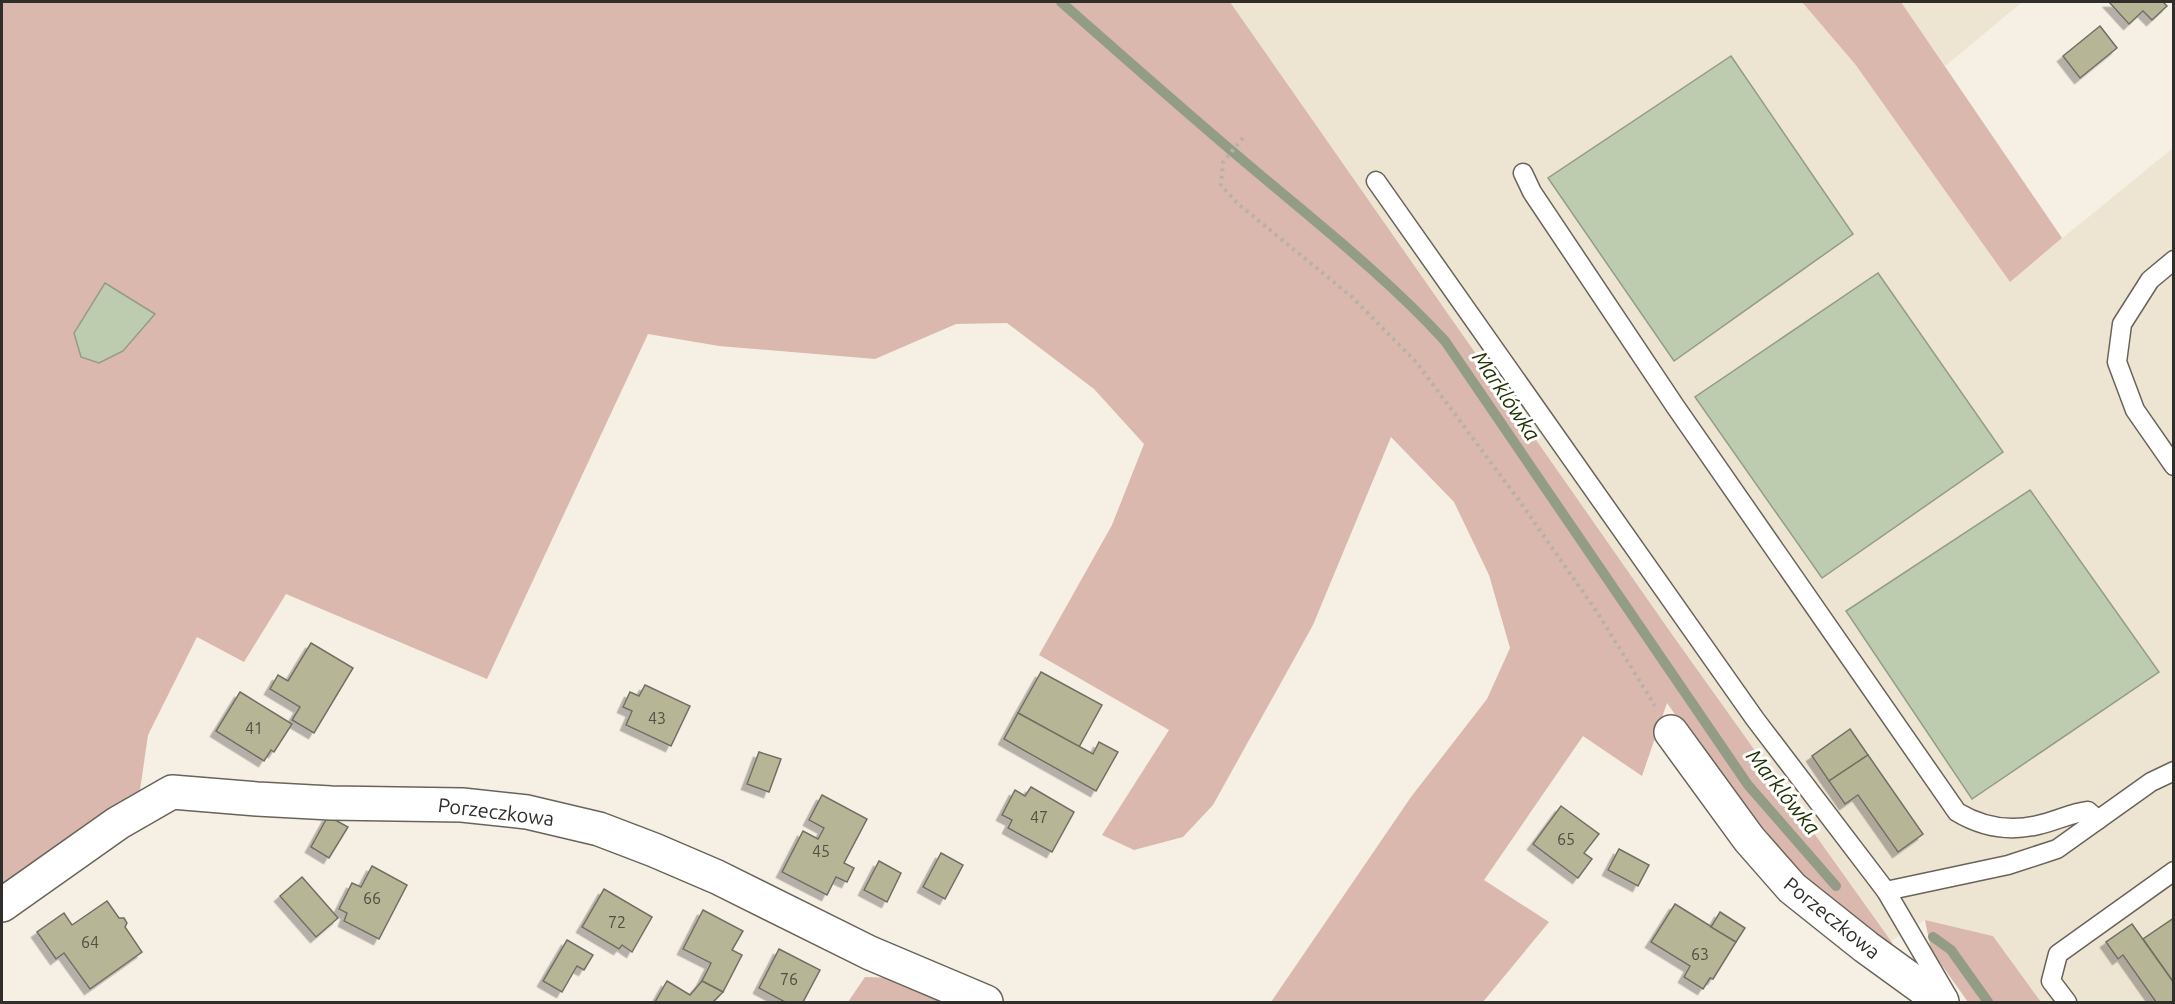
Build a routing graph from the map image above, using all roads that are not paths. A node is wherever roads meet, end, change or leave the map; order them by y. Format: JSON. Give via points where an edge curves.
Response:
{"nodes":[{"id":1,"x":1523,"y":174,"type":"dead end"},
{"id":2,"x":1376,"y":181,"type":"dead end"},
{"id":3,"x":2174,"y":260,"type":"edge"},
{"id":4,"x":2174,"y":466,"type":"edge"},
{"id":5,"x":1671,"y":732,"type":"road end"},
{"id":6,"x":2174,"y":771,"type":"edge"},
{"id":7,"x":2098,"y":820,"type":"junction"},
{"id":8,"x":2174,"y":871,"type":"edge"},
{"id":9,"x":1886,"y":891,"type":"junction"},
{"id":10,"x":2,"y":905,"type":"edge"},
{"id":11,"x":986,"y":1002,"type":"edge"},
{"id":12,"x":1942,"y":1002,"type":"edge"},
{"id":13,"x":1951,"y":1002,"type":"edge"},
{"id":14,"x":2067,"y":1002,"type":"edge"}],
"edges":[{"from":1,"to":7,"type":"lane","via":[[1675,406],[1957,812],[1972,822],[2006,829],[2039,825],[2088,811]]},
{"from":2,"to":9,"type":"lane","via":[[1755,719]]},
{"from":3,"to":4,"type":"lane","via":[[2150,280],[2122,324],[2117,362],[2135,410]]},
{"from":5,"to":12,"type":"street","name":"Porzeczkowa","via":[[1749,839],[1792,888]]},
{"from":6,"to":7,"type":"lane","via":[[2151,782]]},
{"from":7,"to":9,"type":"lane","via":[[2057,849],[2007,865]]},
{"from":8,"to":14,"type":"lane","via":[[2058,954],[2051,981]]},
{"from":9,"to":13,"type":"lane"},
{"from":10,"to":11,"type":"street","name":"Porzeczkowa","via":[[118,823],[172,792],[321,802],[462,805],[527,813],[599,829],[717,878],[870,954]]}]}
